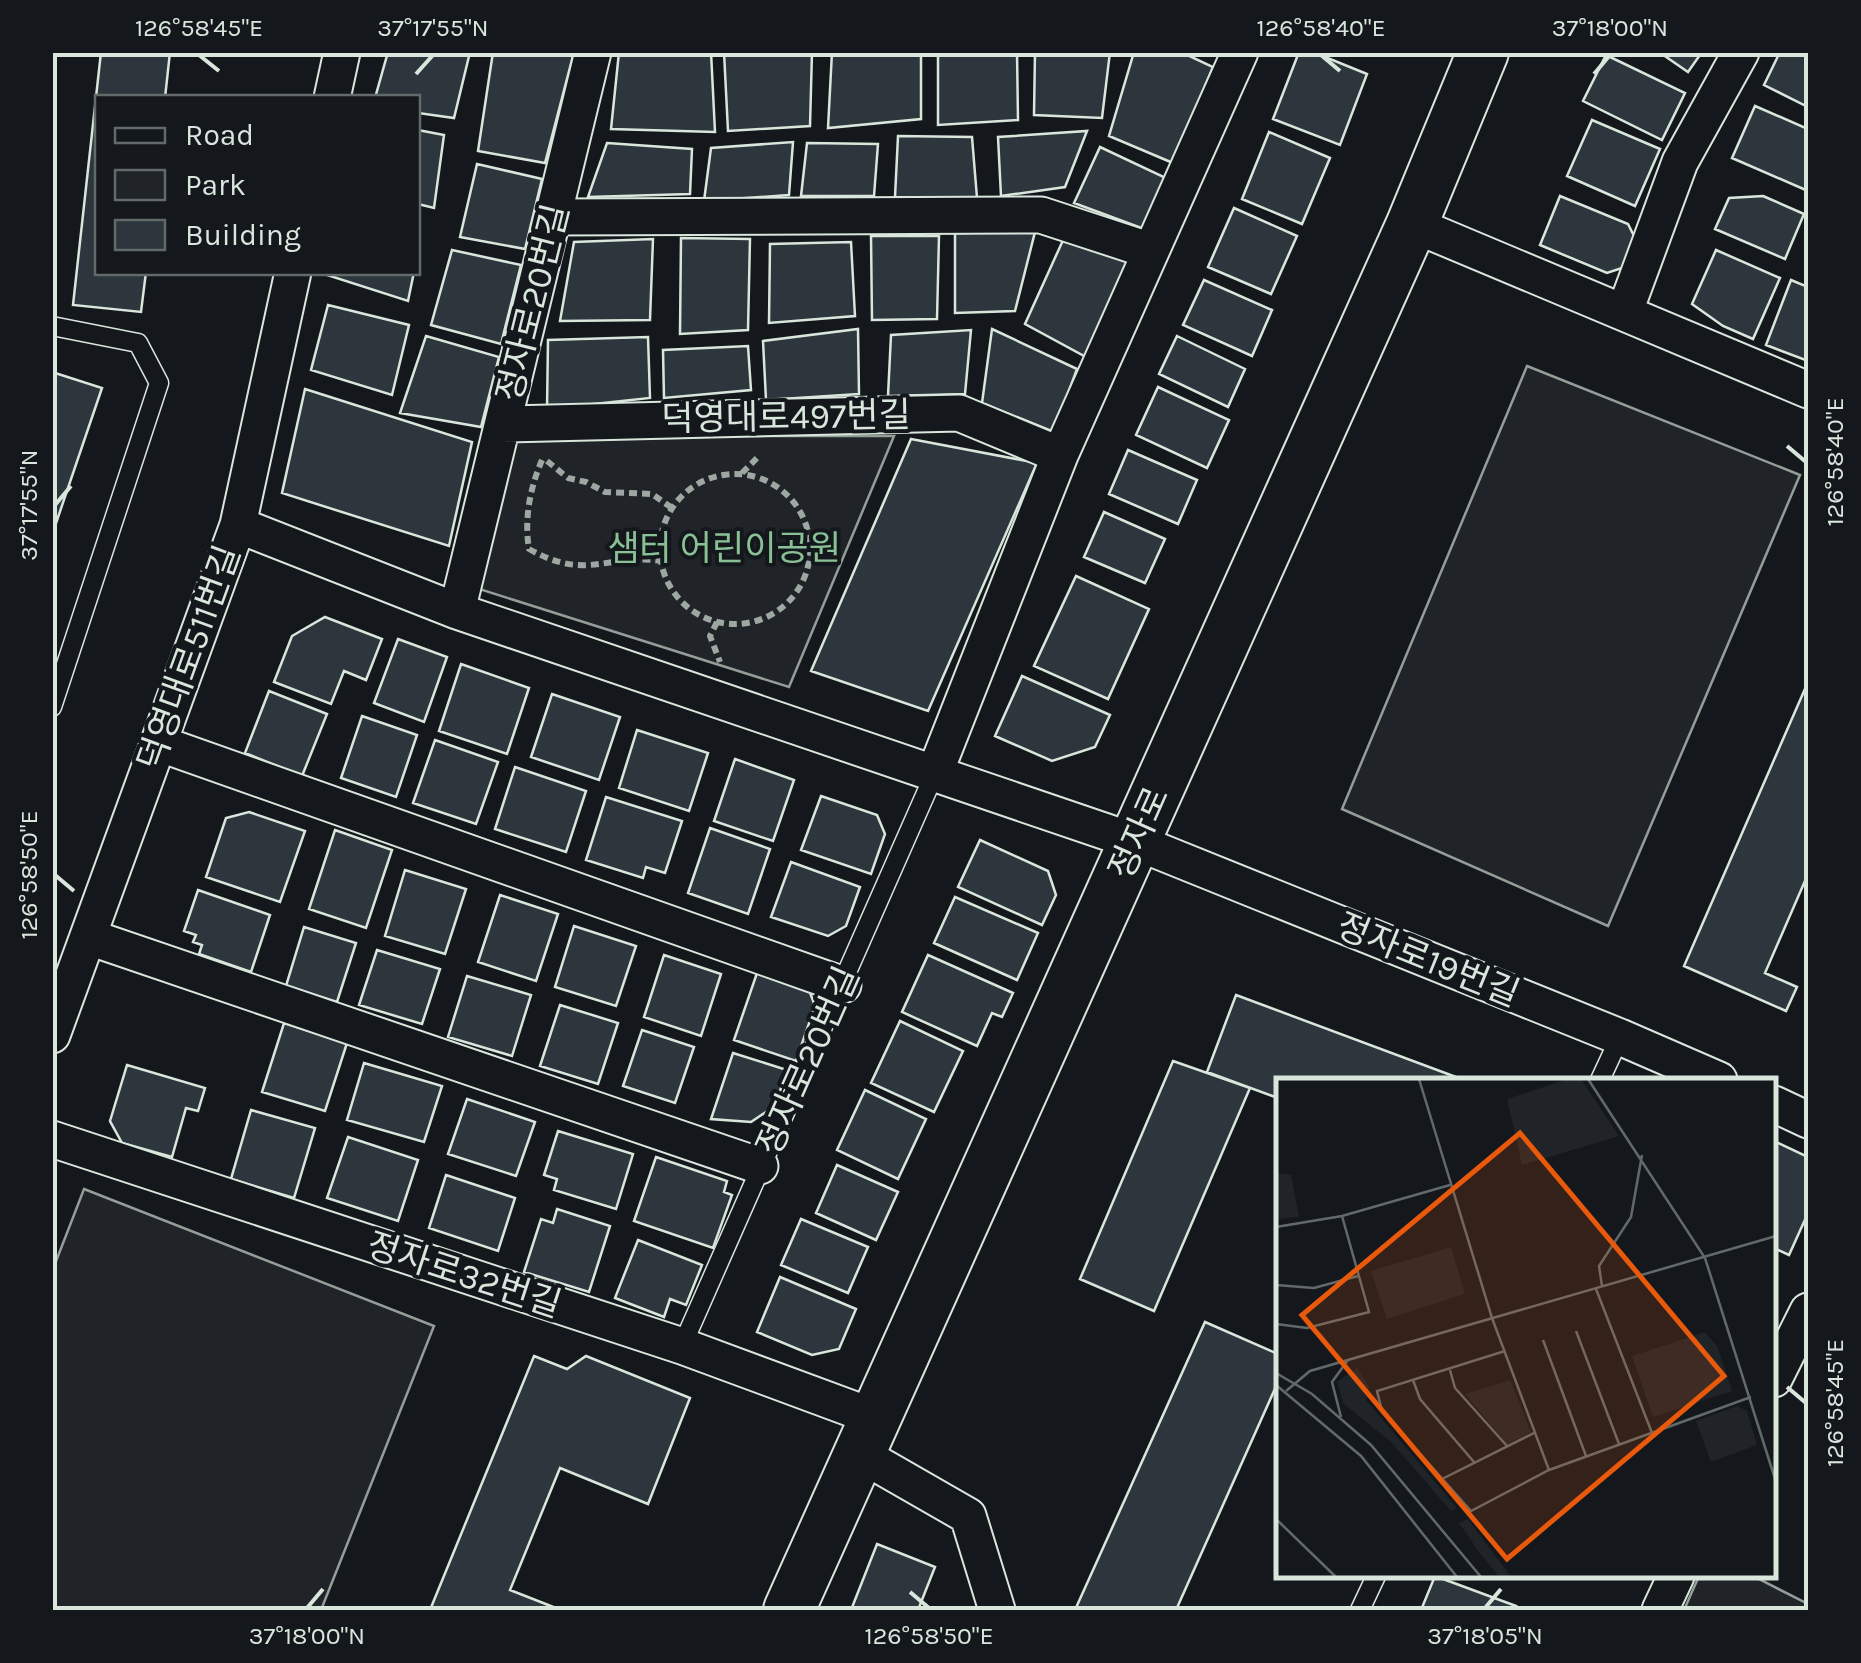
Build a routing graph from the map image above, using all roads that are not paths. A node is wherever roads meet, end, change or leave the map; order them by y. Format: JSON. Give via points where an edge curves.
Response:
{"nodes":[{"id":1,"x":342,"y":52,"type":"edge"},
{"id":2,"x":593,"y":52,"type":"edge"},
{"id":3,"x":1240,"y":52,"type":"edge"},
{"id":4,"x":1483,"y":52,"type":"edge"},
{"id":5,"x":1740,"y":52,"type":"edge"},
{"id":6,"x":333,"y":95,"type":"edge"},
{"id":7,"x":554,"y":217,"type":"junction"},
{"id":8,"x":1412,"y":224,"type":"junction"},
{"id":9,"x":1152,"y":251,"type":"junction"},
{"id":10,"x":293,"y":275,"type":"edge"},
{"id":11,"x":1625,"y":311,"type":"junction"},
{"id":12,"x":52,"y":326,"type":"edge"},
{"id":13,"x":1808,"y":390,"type":"edge"},
{"id":14,"x":504,"y":424,"type":"junction"},
{"id":15,"x":1060,"y":454,"type":"junction"},
{"id":16,"x":238,"y":525,"type":"junction"},
{"id":17,"x":457,"y":611,"type":"junction"},
{"id":18,"x":52,"y":707,"type":"edge"},
{"id":19,"x":158,"y":743,"type":"junction"},
{"id":20,"x":934,"y":775,"type":"junction"},
{"id":21,"x":1136,"y":842,"type":"junction"},
{"id":22,"x":89,"y":936,"type":"junction"},
{"id":23,"x":843,"y":985,"type":"junction"},
{"id":24,"x":52,"y":1035,"type":"edge"},
{"id":25,"x":1620,"y":1037,"type":"junction"},
{"id":26,"x":1601,"y":1078,"type":"edge"},
{"id":27,"x":1714,"y":1078,"type":"edge"},
{"id":28,"x":1776,"y":1105,"type":"edge"},
{"id":29,"x":1808,"y":1120,"type":"edge"},
{"id":30,"x":52,"y":1139,"type":"edge"},
{"id":31,"x":760,"y":1166,"type":"junction"},
{"id":32,"x":1808,"y":1311,"type":"edge"},
{"id":33,"x":682,"y":1346,"type":"junction"},
{"id":34,"x":1776,"y":1375,"type":"edge"},
{"id":35,"x":867,"y":1436,"type":"junction"},
{"id":36,"x":1375,"y":1578,"type":"edge"},
{"id":37,"x":1675,"y":1578,"type":"edge"},
{"id":38,"x":995,"y":1609,"type":"edge"},
{"id":39,"x":789,"y":1610,"type":"edge"},
{"id":40,"x":1360,"y":1610,"type":"edge"},
{"id":41,"x":1660,"y":1610,"type":"edge"}],
"edges":[{"from":1,"to":6,"type":"street"},
{"from":2,"to":7,"type":"street","name":"정자로20번길"},
{"from":3,"to":9,"type":"street"},
{"from":4,"to":8,"type":"street","name":"정자로"},
{"from":5,"to":11,"type":"street","via":[[1680,162]]},
{"from":7,"to":9,"type":"street","via":[[1041,215]]},
{"from":7,"to":14,"type":"street","name":"정자로20번길"},
{"from":8,"to":11,"type":"street"},
{"from":8,"to":21,"type":"street","name":"정자로"},
{"from":9,"to":15,"type":"street"},
{"from":10,"to":16,"type":"street","name":"덕영대로511번길"},
{"from":11,"to":13,"type":"street"},
{"from":12,"to":18,"type":"lane","via":[[138,343],[159,383]]},
{"from":14,"to":15,"type":"street","name":"덕영대로497번길","via":[[959,413]]},
{"from":14,"to":17,"type":"street","name":"정자로20번길"},
{"from":15,"to":20,"type":"street"},
{"from":16,"to":17,"type":"street"},
{"from":16,"to":19,"type":"street","name":"덕영대로511번길"},
{"from":17,"to":20,"type":"street"},
{"from":19,"to":22,"type":"street","name":"덕영대로511번길"},
{"from":19,"to":23,"type":"street"},
{"from":20,"to":21,"type":"street"},
{"from":20,"to":23,"type":"lane","name":"정자로20번길"},
{"from":21,"to":25,"type":"street","name":"정자로19번길"},
{"from":21,"to":35,"type":"street","name":"정자로"},
{"from":22,"to":24,"type":"street","name":"덕영대로511번길"},
{"from":22,"to":31,"type":"street"},
{"from":23,"to":31,"type":"lane","name":"정자로20번길"},
{"from":25,"to":26,"type":"lane"},
{"from":25,"to":27,"type":"street","name":"정자로19번길"},
{"from":28,"to":29,"type":"street"},
{"from":30,"to":33,"type":"street","name":"정자로32번길"},
{"from":31,"to":33,"type":"lane","name":"정자로20번길"},
{"from":32,"to":34,"type":"street"},
{"from":33,"to":35,"type":"street","name":"정자로32번길"},
{"from":35,"to":38,"type":"street","name":"정자로32번길","via":[[968,1516]]},
{"from":35,"to":39,"type":"street","name":"정자로"},
{"from":36,"to":40,"type":"lane"},
{"from":37,"to":41,"type":"street"}]}
